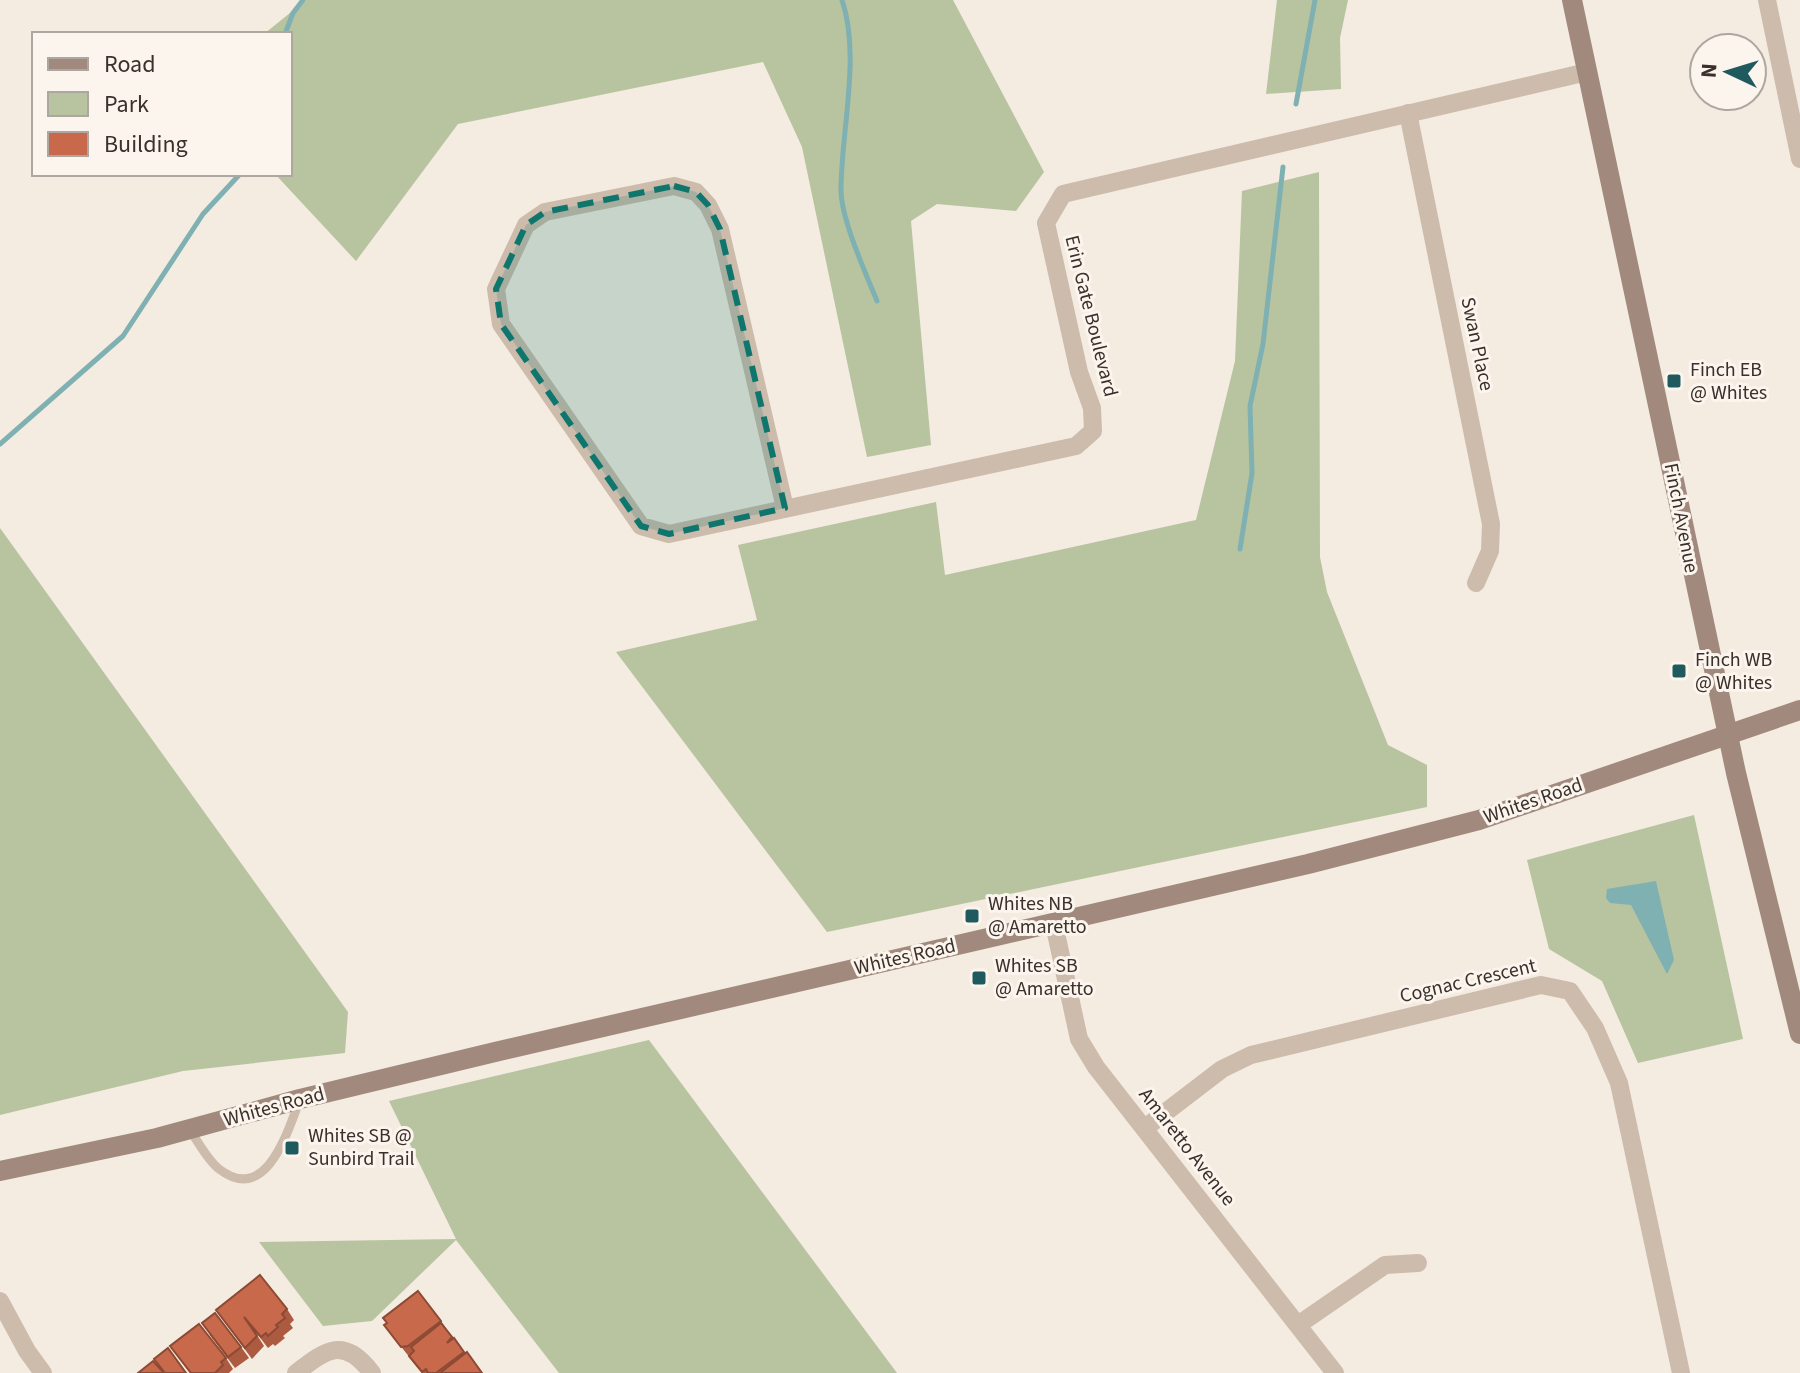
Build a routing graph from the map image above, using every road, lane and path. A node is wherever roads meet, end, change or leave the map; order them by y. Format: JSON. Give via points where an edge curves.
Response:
{"nodes":[{"id":1,"x":1572,"y":0,"type":"edge"},
{"id":2,"x":1767,"y":0,"type":"edge"},
{"id":3,"x":1587,"y":72,"type":"junction"},
{"id":4,"x":1408,"y":113,"type":"junction"},
{"id":5,"x":1800,"y":159,"type":"edge"},
{"id":6,"x":785,"y":508,"type":"junction"},
{"id":7,"x":1476,"y":583,"type":"dead end"},
{"id":8,"x":1800,"y":710,"type":"edge"},
{"id":9,"x":1728,"y":735,"type":"junction"},
{"id":10,"x":1054,"y":924,"type":"junction"},
{"id":11,"x":1800,"y":1034,"type":"edge"},
{"id":12,"x":300,"y":1099,"type":"junction"},
{"id":13,"x":1145,"y":1128,"type":"junction"},
{"id":14,"x":189,"y":1129,"type":"junction"},
{"id":15,"x":0,"y":1171,"type":"edge"},
{"id":16,"x":1418,"y":1263,"type":"dead end"},
{"id":17,"x":0,"y":1301,"type":"edge"},
{"id":18,"x":1298,"y":1325,"type":"junction"},
{"id":19,"x":43,"y":1373,"type":"edge"},
{"id":20,"x":296,"y":1373,"type":"edge"},
{"id":21,"x":372,"y":1373,"type":"edge"},
{"id":22,"x":1335,"y":1373,"type":"edge"},
{"id":23,"x":1681,"y":1373,"type":"edge"}],
"edges":[{"from":1,"to":3,"type":"main road","name":"Finch Avenue"},
{"from":2,"to":5,"type":"street"},
{"from":3,"to":4,"type":"street","name":"Erin Gate Boulevard"},
{"from":3,"to":9,"type":"main road","name":"Finch Avenue"},
{"from":4,"to":6,"type":"street","name":"Erin Gate Boulevard","via":[[1063,194],[1046,223],[1092,408],[1093,431],[1076,446]]},
{"from":4,"to":7,"type":"street","name":"Swan Place","via":[[1491,524],[1490,551]]},
{"from":6,"to":6,"type":"street","name":"Erin Gate Boulevard","via":[[720,229],[708,205],[696,192],[674,186],[545,212],[526,225],[496,289],[501,324],[641,526],[669,534]]},
{"from":8,"to":9,"type":"main road","name":"Whites Road"},
{"from":9,"to":10,"type":"main road","name":"Whites Road","via":[[1479,820]]},
{"from":9,"to":11,"type":"main road","name":"Finch Avenue"},
{"from":10,"to":12,"type":"main road","name":"Whites Road"},
{"from":10,"to":13,"type":"street","name":"Amaretto Avenue","via":[[1079,1039]]},
{"from":12,"to":14,"type":"main road","name":"Whites Road"},
{"from":12,"to":14,"type":"lane","via":[[279,1153],[251,1178],[218,1168]]},
{"from":13,"to":18,"type":"street","name":"Amaretto Avenue"},
{"from":13,"to":23,"type":"street","name":"Cognac Crescent","via":[[1222,1069],[1251,1055],[1541,985],[1570,991],[1595,1028],[1619,1083]]},
{"from":14,"to":15,"type":"main road","name":"Whites Road"},
{"from":16,"to":18,"type":"street","via":[[1385,1265]]},
{"from":17,"to":19,"type":"street"},
{"from":18,"to":22,"type":"street","name":"Amaretto Avenue"},
{"from":20,"to":21,"type":"street","via":[[317,1356],[342,1349]]}]}
